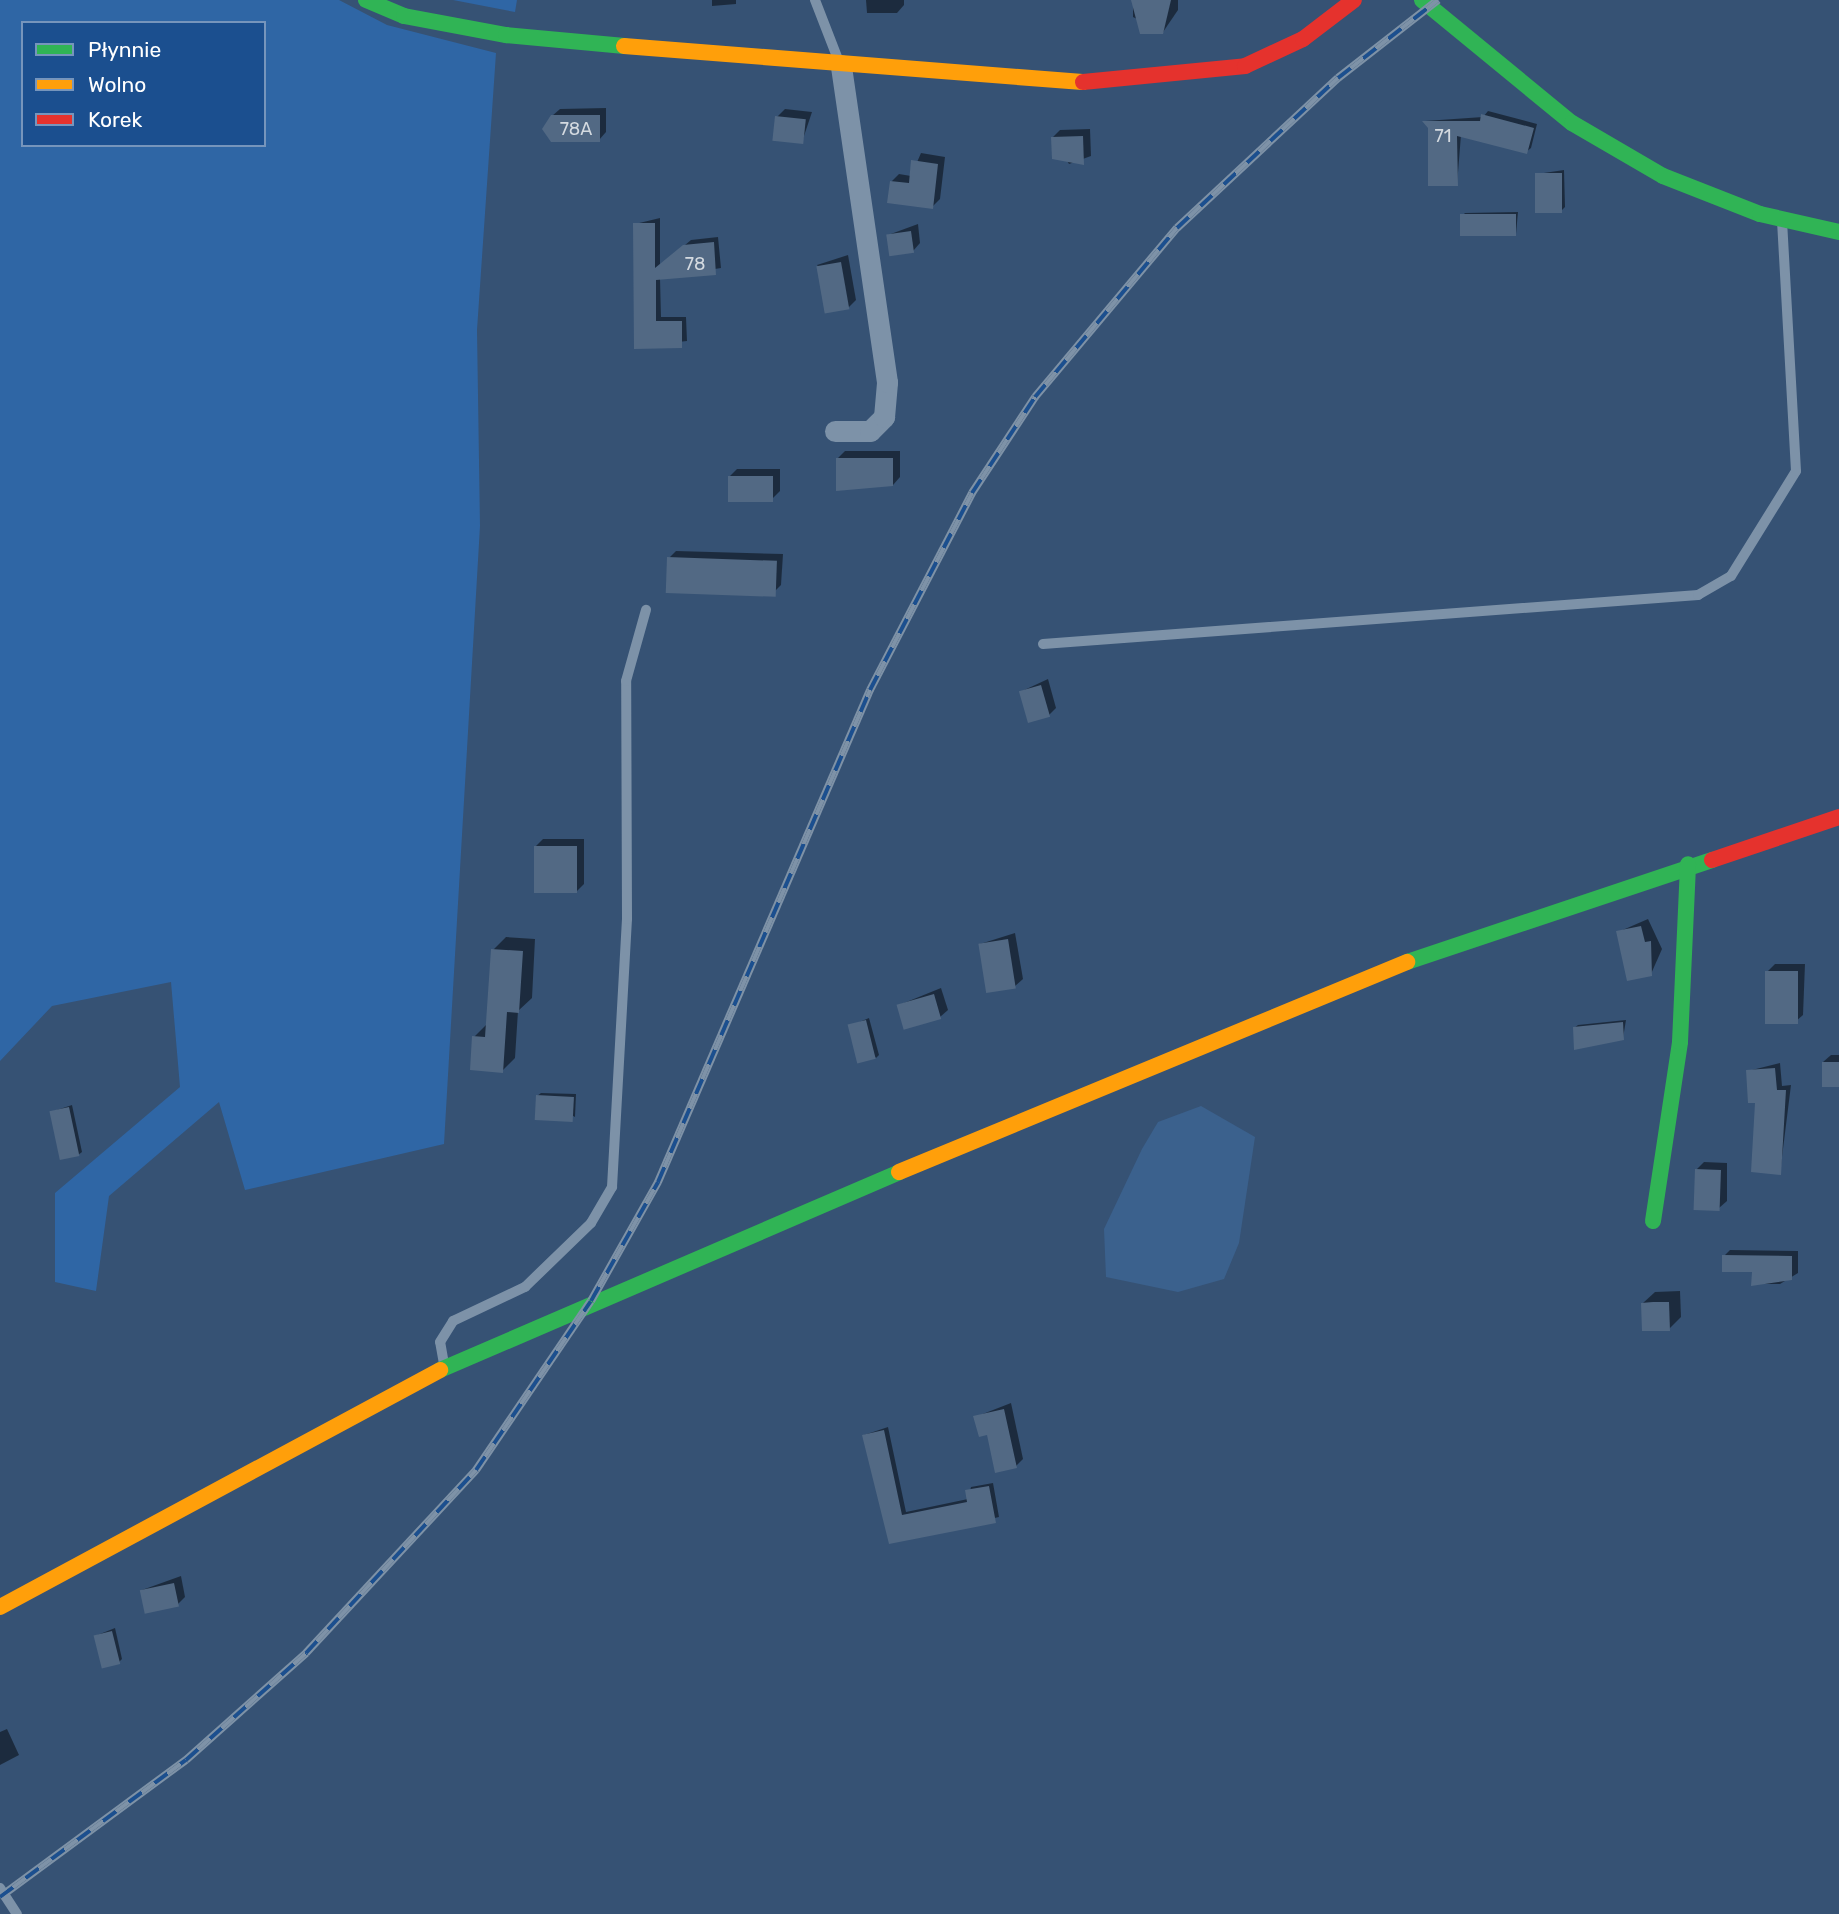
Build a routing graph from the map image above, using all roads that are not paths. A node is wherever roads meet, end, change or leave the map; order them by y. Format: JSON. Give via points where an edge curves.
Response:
{"nodes":[{"id":1,"x":366,"y":0,"type":"edge"},
{"id":2,"x":815,"y":0,"type":"edge"},
{"id":3,"x":1354,"y":0,"type":"edge"},
{"id":4,"x":1422,"y":0,"type":"edge"},
{"id":5,"x":841,"y":65,"type":"junction"},
{"id":6,"x":1782,"y":219,"type":"junction"},
{"id":7,"x":1839,"y":232,"type":"edge"},
{"id":8,"x":835,"y":431,"type":"dead end"},
{"id":9,"x":646,"y":610,"type":"dead end"},
{"id":10,"x":1043,"y":644,"type":"dead end"},
{"id":11,"x":1839,"y":817,"type":"edge"},
{"id":12,"x":1688,"y":864,"type":"junction"},
{"id":13,"x":1653,"y":1221,"type":"dead end"},
{"id":14,"x":445,"y":1366,"type":"junction"},
{"id":15,"x":0,"y":1607,"type":"edge"},
{"id":16,"x":0,"y":1888,"type":"edge"},
{"id":17,"x":17,"y":1914,"type":"edge"}],
"edges":[{"from":1,"to":5,"type":"street","via":[[404,16],[506,35]]},
{"from":2,"to":5,"type":"lane"},
{"from":3,"to":5,"type":"street","via":[[1303,38],[1245,66],[1175,78],[1001,80]]},
{"from":4,"to":6,"type":"street","via":[[1572,123],[1663,176]]},
{"from":5,"to":8,"type":"street","via":[[887,383],[884,417],[870,431]]},
{"from":6,"to":7,"type":"street"},
{"from":6,"to":10,"type":"lane","via":[[1796,471],[1731,576],[1698,596]]},
{"from":9,"to":14,"type":"lane","via":[[626,681],[627,919],[612,1188],[591,1223],[525,1287],[453,1321],[440,1342]]},
{"from":11,"to":12,"type":"street"},
{"from":12,"to":13,"type":"street","via":[[1680,1042]]},
{"from":12,"to":14,"type":"street","via":[[1475,934],[1222,1033]]},
{"from":14,"to":15,"type":"street"},
{"from":16,"to":17,"type":"lane"}]}
